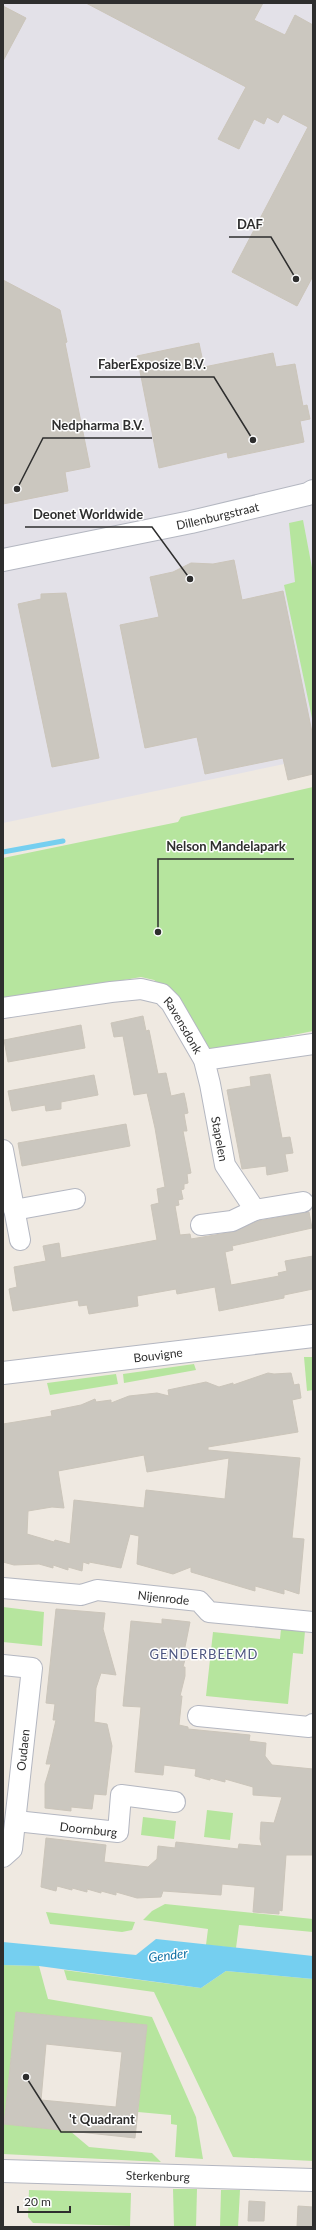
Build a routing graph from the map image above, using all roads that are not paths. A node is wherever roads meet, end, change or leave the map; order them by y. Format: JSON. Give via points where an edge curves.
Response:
{"nodes":[{"id":1,"x":313,"y":491,"type":"edge"},
{"id":2,"x":3,"y":560,"type":"edge"},
{"id":3,"x":3,"y":1008,"type":"edge"},
{"id":4,"x":313,"y":1044,"type":"edge"},
{"id":5,"x":204,"y":1060,"type":"junction"},
{"id":6,"x":3,"y":1150,"type":"edge"},
{"id":7,"x":75,"y":1199,"type":"dead end"},
{"id":8,"x":303,"y":1202,"type":"dead end"},
{"id":9,"x":14,"y":1210,"type":"junction"},
{"id":10,"x":255,"y":1210,"type":"junction"},
{"id":11,"x":201,"y":1225,"type":"dead end"},
{"id":12,"x":20,"y":1240,"type":"dead end"},
{"id":13,"x":313,"y":1336,"type":"edge"},
{"id":14,"x":3,"y":1374,"type":"edge"},
{"id":15,"x":3,"y":1588,"type":"edge"},
{"id":16,"x":313,"y":1622,"type":"edge"},
{"id":17,"x":3,"y":1665,"type":"edge"},
{"id":18,"x":198,"y":1716,"type":"dead end"},
{"id":19,"x":313,"y":1724,"type":"edge"},
{"id":20,"x":175,"y":1802,"type":"dead end"},
{"id":21,"x":16,"y":1822,"type":"junction"},
{"id":22,"x":3,"y":1857,"type":"edge"},
{"id":23,"x":3,"y":2172,"type":"edge"},
{"id":24,"x":313,"y":2180,"type":"edge"}],
"edges":[{"from":1,"to":2,"type":"street","name":"Dillenburgstraat","via":[[191,522]]},
{"from":3,"to":5,"type":"street","name":"Ravensdonk","via":[[141,989],[162,994],[171,1003]]},
{"from":4,"to":5,"type":"street","name":"Ravensdonk"},
{"from":5,"to":10,"type":"street","name":"Stapelen","via":[[225,1165]]},
{"from":6,"to":9,"type":"street"},
{"from":7,"to":9,"type":"street"},
{"from":8,"to":10,"type":"street"},
{"from":9,"to":12,"type":"street"},
{"from":10,"to":11,"type":"street","via":[[232,1221]]},
{"from":13,"to":14,"type":"street","name":"Bouvigne"},
{"from":15,"to":16,"type":"street","name":"Nijenrode","via":[[81,1595],[97,1590],[199,1601],[209,1612]]},
{"from":17,"to":21,"type":"street","name":"Oudaen","via":[[32,1668]]},
{"from":18,"to":19,"type":"street","via":[[309,1728]]},
{"from":20,"to":21,"type":"street","name":"Doornburg","via":[[121,1796],[118,1832]]},
{"from":21,"to":22,"type":"street","name":"Oudaen","via":[[12,1849]]},
{"from":23,"to":24,"type":"street","name":"Sterkenburg"}]}
